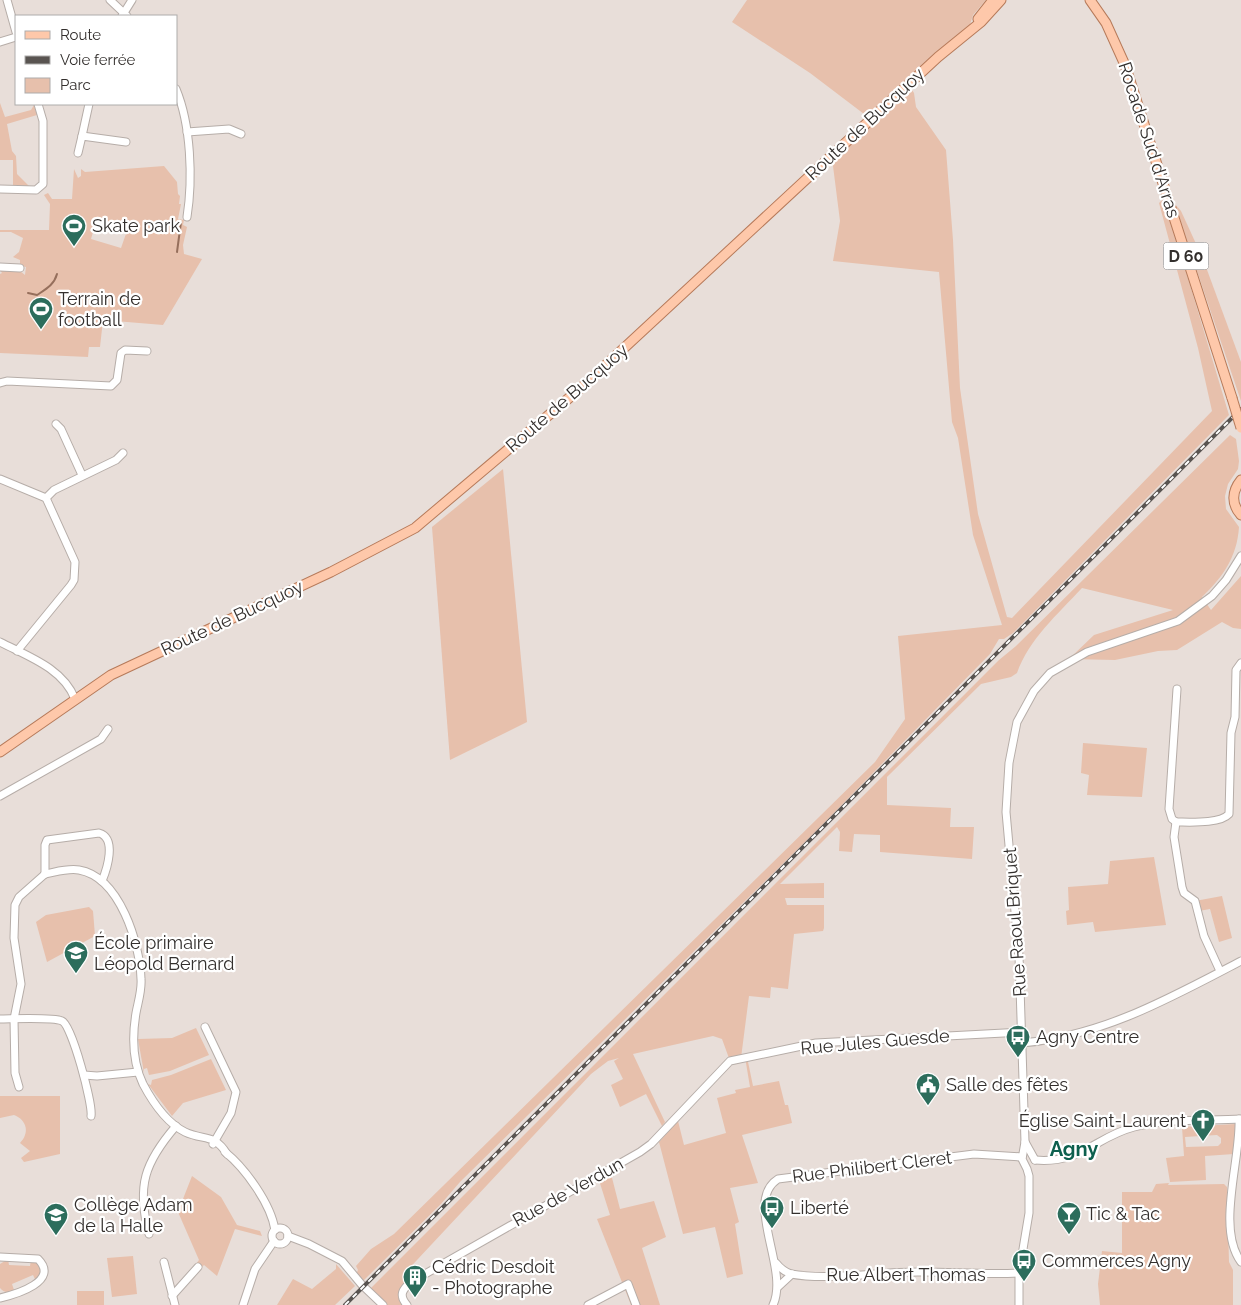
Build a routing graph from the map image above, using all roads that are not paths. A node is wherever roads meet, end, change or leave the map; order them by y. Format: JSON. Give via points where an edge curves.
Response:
{"nodes":[{"id":1,"x":7,"y":0,"type":"edge"},
{"id":2,"x":110,"y":0,"type":"edge"},
{"id":3,"x":132,"y":0,"type":"edge"},
{"id":4,"x":993,"y":0,"type":"edge"},
{"id":5,"x":1001,"y":0,"type":"edge"},
{"id":6,"x":1090,"y":0,"type":"edge"},
{"id":7,"x":124,"y":15,"type":"edge"},
{"id":8,"x":15,"y":28,"type":"edge"},
{"id":9,"x":968,"y":31,"type":"junction"},
{"id":10,"x":15,"y":37,"type":"edge"},
{"id":11,"x":0,"y":42,"type":"edge"},
{"id":12,"x":178,"y":94,"type":"edge"},
{"id":13,"x":38,"y":105,"type":"edge"},
{"id":14,"x":89,"y":105,"type":"edge"},
{"id":15,"x":187,"y":132,"type":"junction"},
{"id":16,"x":241,"y":134,"type":"dead end"},
{"id":17,"x":82,"y":136,"type":"junction"},
{"id":18,"x":126,"y":142,"type":"dead end"},
{"id":19,"x":78,"y":153,"type":"dead end"},
{"id":20,"x":0,"y":189,"type":"edge"},
{"id":21,"x":187,"y":217,"type":"dead end"},
{"id":22,"x":0,"y":267,"type":"edge"},
{"id":23,"x":20,"y":268,"type":"dead end"},
{"id":24,"x":147,"y":351,"type":"dead end"},
{"id":25,"x":0,"y":383,"type":"edge"},
{"id":26,"x":56,"y":424,"type":"dead end"},
{"id":27,"x":1241,"y":428,"type":"edge"},
{"id":28,"x":123,"y":453,"type":"dead end"},
{"id":29,"x":82,"y":475,"type":"junction"},
{"id":30,"x":0,"y":479,"type":"edge"},
{"id":31,"x":1241,"y":480,"type":"edge"},
{"id":32,"x":46,"y":498,"type":"junction"},
{"id":33,"x":1241,"y":515,"type":"edge"},
{"id":34,"x":1241,"y":556,"type":"edge"},
{"id":35,"x":0,"y":642,"type":"edge"},
{"id":36,"x":17,"y":651,"type":"junction"},
{"id":37,"x":1241,"y":663,"type":"edge"},
{"id":38,"x":1177,"y":689,"type":"dead end"},
{"id":39,"x":75,"y":699,"type":"junction"},
{"id":40,"x":108,"y":729,"type":"dead end"},
{"id":41,"x":0,"y":752,"type":"edge"},
{"id":42,"x":1232,"y":760,"type":"junction"},
{"id":43,"x":1241,"y":764,"type":"edge"},
{"id":44,"x":0,"y":796,"type":"edge"},
{"id":45,"x":1176,"y":822,"type":"junction"},
{"id":46,"x":45,"y":874,"type":"junction"},
{"id":47,"x":102,"y":881,"type":"junction"},
{"id":48,"x":1241,"y":961,"type":"edge"},
{"id":49,"x":1220,"y":971,"type":"junction"},
{"id":50,"x":0,"y":1019,"type":"edge"},
{"id":51,"x":14,"y":1019,"type":"junction"},
{"id":52,"x":205,"y":1027,"type":"dead end"},
{"id":53,"x":1021,"y":1032,"type":"junction"},
{"id":54,"x":1022,"y":1043,"type":"junction"},
{"id":55,"x":730,"y":1060,"type":"joint"},
{"id":56,"x":138,"y":1072,"type":"junction"},
{"id":57,"x":84,"y":1075,"type":"junction"},
{"id":58,"x":19,"y":1087,"type":"dead end"},
{"id":59,"x":91,"y":1116,"type":"dead end"},
{"id":60,"x":1240,"y":1119,"type":"edge"},
{"id":61,"x":176,"y":1126,"type":"junction"},
{"id":62,"x":215,"y":1142,"type":"junction"},
{"id":63,"x":1025,"y":1154,"type":"junction"},
{"id":64,"x":1031,"y":1163,"type":"junction"},
{"id":65,"x":274,"y":1230,"type":"junction"},
{"id":66,"x":149,"y":1234,"type":"dead end"},
{"id":67,"x":288,"y":1236,"type":"junction"},
{"id":68,"x":274,"y":1241,"type":"junction"},
{"id":69,"x":0,"y":1257,"type":"edge"},
{"id":70,"x":164,"y":1262,"type":"dead end"},
{"id":71,"x":775,"y":1262,"type":"junction"},
{"id":72,"x":1241,"y":1262,"type":"edge"},
{"id":73,"x":198,"y":1267,"type":"dead end"},
{"id":74,"x":1019,"y":1273,"type":"junction"},
{"id":75,"x":792,"y":1274,"type":"junction"},
{"id":76,"x":778,"y":1288,"type":"junction"},
{"id":77,"x":172,"y":1296,"type":"junction"},
{"id":78,"x":1,"y":1300,"type":"edge"},
{"id":79,"x":175,"y":1305,"type":"edge"},
{"id":80,"x":243,"y":1305,"type":"edge"},
{"id":81,"x":383,"y":1305,"type":"edge"},
{"id":82,"x":407,"y":1305,"type":"edge"},
{"id":83,"x":588,"y":1305,"type":"edge"},
{"id":84,"x":636,"y":1305,"type":"edge"},
{"id":85,"x":773,"y":1305,"type":"edge"},
{"id":86,"x":1019,"y":1305,"type":"edge"}],
"edges":[{"from":1,"to":8,"type":"street"},
{"from":2,"to":7,"type":"street"},
{"from":3,"to":7,"type":"street"},
{"from":4,"to":9,"type":"main road"},
{"from":5,"to":9,"type":"main road","via":[[992,12]]},
{"from":6,"to":27,"type":"main road","name":"Rocade Sud d'Arras","number":"D 60","bridge":true,"via":[[1106,23],[1125,65]]},
{"from":9,"to":39,"type":"main road","name":"Route de Bucquoy","via":[[582,387],[415,528],[331,572],[107,677]]},
{"from":10,"to":11,"type":"street"},
{"from":12,"to":15,"type":"street"},
{"from":13,"to":20,"type":"street","via":[[43,134],[43,184],[36,190]]},
{"from":14,"to":17,"type":"street"},
{"from":15,"to":16,"type":"street","via":[[229,130]]},
{"from":15,"to":21,"type":"street","via":[[192,183]]},
{"from":17,"to":18,"type":"street"},
{"from":17,"to":19,"type":"street"},
{"from":22,"to":23,"type":"street"},
{"from":24,"to":25,"type":"street","via":[[125,350],[121,353],[117,380],[111,386]]},
{"from":26,"to":29,"type":"street","via":[[65,436]]},
{"from":28,"to":29,"type":"street","via":[[116,460]]},
{"from":29,"to":32,"type":"street"},
{"from":30,"to":32,"type":"street"},
{"from":31,"to":33,"type":"main road","via":[[1236,486],[1234,499]]},
{"from":32,"to":36,"type":"street","via":[[75,562],[74,580]]},
{"from":34,"to":53,"type":"street","name":"Rue Raoul Briquet","via":[[1216,592],[1187,616],[1073,658],[1050,673],[1028,700],[1017,722],[1009,764],[1006,812],[1016,917]]},
{"from":35,"to":36,"type":"street"},
{"from":36,"to":39,"type":"street","via":[[59,675],[70,686]]},
{"from":37,"to":42,"type":"street","via":[[1236,670]]},
{"from":38,"to":45,"type":"street","via":[[1168,809]]},
{"from":39,"to":41,"type":"main road","name":"Route de Bucquoy"},
{"from":40,"to":44,"type":"street","via":[[101,739]]},
{"from":42,"to":43,"type":"street"},
{"from":42,"to":45,"type":"street","via":[[1229,814],[1224,819]]},
{"from":45,"to":49,"type":"street","via":[[1174,837],[1182,887],[1184,893],[1195,901],[1204,936]]},
{"from":46,"to":47,"type":"street","via":[[79,870]]},
{"from":46,"to":47,"type":"street","via":[[47,840],[99,833],[106,836],[108,842],[108,864]]},
{"from":46,"to":51,"type":"street","via":[[20,897],[15,906],[14,926],[21,984]]},
{"from":47,"to":56,"type":"street","via":[[124,911],[138,953],[141,981],[133,1047]]},
{"from":48,"to":49,"type":"street"},
{"from":49,"to":54,"type":"street","via":[[1136,1014],[1071,1037]]},
{"from":50,"to":51,"type":"street"},
{"from":51,"to":57,"type":"street","via":[[63,1021],[69,1028]]},
{"from":51,"to":58,"type":"street","via":[[15,1074]]},
{"from":52,"to":62,"type":"street","via":[[236,1092],[235,1101]]},
{"from":53,"to":54,"type":"street","name":"Rue Raoul Briquet"},
{"from":53,"to":55,"type":"street","name":"Rue Jules Guesde","via":[[816,1043]]},
{"from":54,"to":63,"type":"street","name":"Rue Raoul Briquet"},
{"from":55,"to":82,"type":"street","name":"Rue de Verdun","via":[[651,1144],[411,1282],[403,1290],[402,1296]]},
{"from":56,"to":57,"type":"street"},
{"from":56,"to":61,"type":"street","via":[[150,1097]]},
{"from":57,"to":59,"type":"street"},
{"from":60,"to":64,"type":"street","via":[[1135,1126],[1075,1156]]},
{"from":60,"to":72,"type":"street","via":[[1239,1149],[1232,1183],[1232,1216],[1233,1246]]},
{"from":61,"to":62,"type":"street"},
{"from":61,"to":66,"type":"street","via":[[157,1150],[145,1176],[143,1204]]},
{"from":62,"to":65,"type":"street","via":[[252,1181]]},
{"from":63,"to":64,"type":"street"},
{"from":63,"to":64,"type":"street","via":[[1034,1155]]},
{"from":63,"to":71,"type":"street","name":"Rue Philibert Cleret","via":[[974,1154],[778,1179],[769,1186],[764,1198]]},
{"from":64,"to":74,"type":"street","via":[[1029,1213]]},
{"from":65,"to":67,"type":"street","via":[[284,1229]]},
{"from":65,"to":68,"type":"street"},
{"from":67,"to":68,"type":"street","via":[[282,1244]]},
{"from":67,"to":81,"type":"street","via":[[340,1260]]},
{"from":68,"to":80,"type":"street","via":[[255,1269]]},
{"from":69,"to":78,"type":"street","via":[[38,1259],[45,1271],[38,1283]]},
{"from":70,"to":77,"type":"street"},
{"from":71,"to":75,"type":"street"},
{"from":71,"to":76,"type":"street","name":"Rue Philibert Cleret"},
{"from":73,"to":77,"type":"street"},
{"from":74,"to":75,"type":"street","name":"Rue Albert Thomas"},
{"from":74,"to":86,"type":"street"},
{"from":75,"to":76,"type":"street"},
{"from":76,"to":85,"type":"street"},
{"from":77,"to":79,"type":"street"},
{"from":83,"to":84,"type":"street","via":[[628,1284]]}]}
